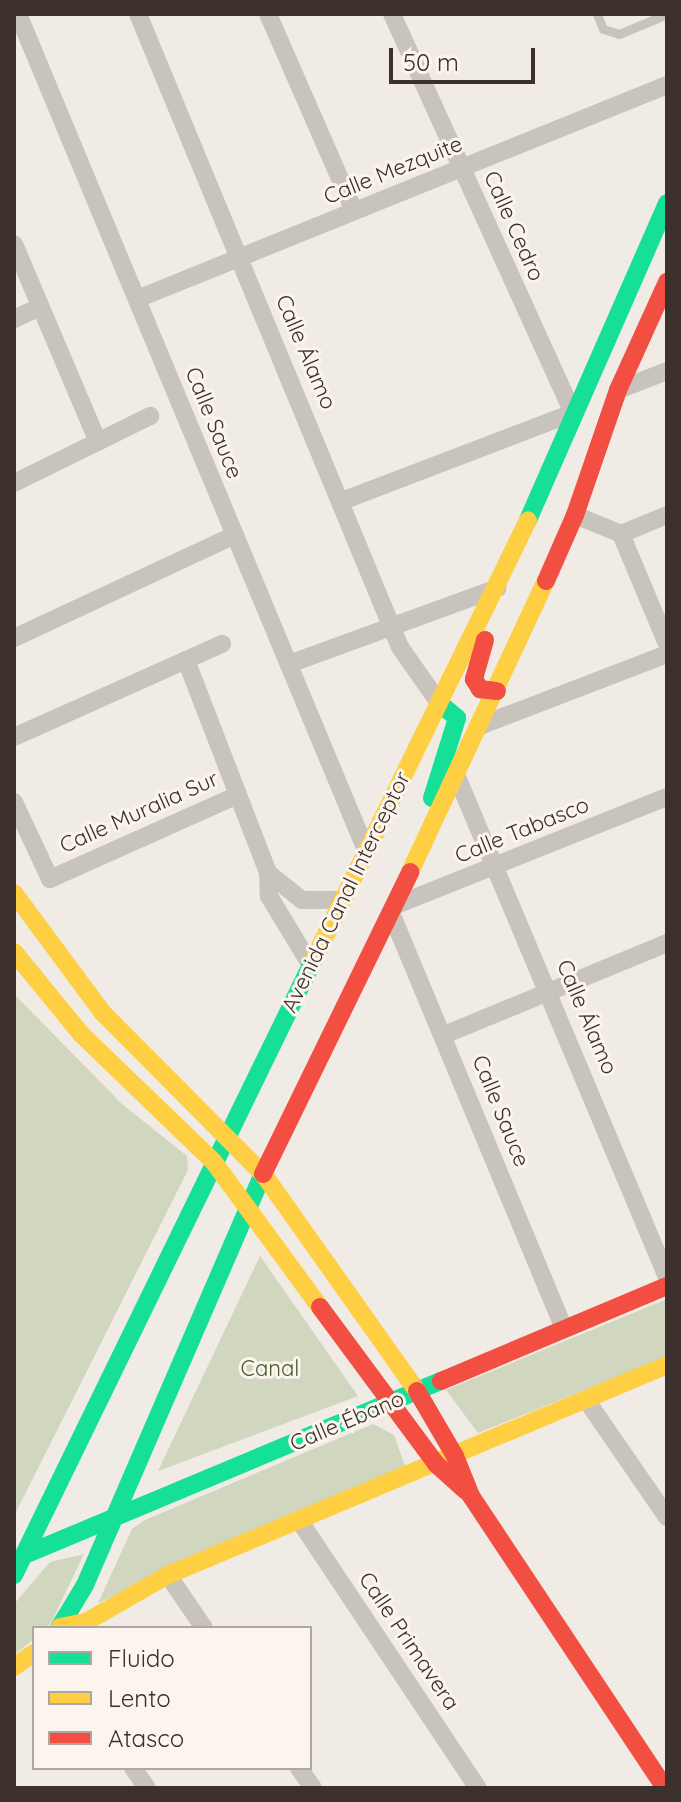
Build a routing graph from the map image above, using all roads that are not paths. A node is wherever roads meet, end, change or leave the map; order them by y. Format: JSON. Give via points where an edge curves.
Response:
{"nodes":[{"id":1,"x":18,"y":14,"type":"edge"},
{"id":2,"x":138,"y":14,"type":"edge"},
{"id":3,"x":268,"y":14,"type":"edge"},
{"id":4,"x":392,"y":14,"type":"edge"},
{"id":5,"x":597,"y":14,"type":"edge"},
{"id":6,"x":667,"y":14,"type":"edge"},
{"id":7,"x":667,"y":85,"type":"edge"},
{"id":8,"x":462,"y":168,"type":"junction"},
{"id":9,"x":667,"y":203,"type":"edge"},
{"id":10,"x":354,"y":211,"type":"junction"},
{"id":11,"x":14,"y":244,"type":"edge"},
{"id":12,"x":240,"y":258,"type":"junction"},
{"id":13,"x":667,"y":282,"type":"edge"},
{"id":14,"x":137,"y":299,"type":"junction"},
{"id":15,"x":40,"y":307,"type":"junction"},
{"id":16,"x":14,"y":319,"type":"edge"},
{"id":17,"x":667,"y":371,"type":"edge"},
{"id":18,"x":618,"y":390,"type":"junction"},
{"id":19,"x":573,"y":413,"type":"junction"},
{"id":20,"x":150,"y":416,"type":"dead end"},
{"id":21,"x":98,"y":442,"type":"junction"},
{"id":22,"x":14,"y":483,"type":"edge"},
{"id":23,"x":342,"y":501,"type":"junction"},
{"id":24,"x":575,"y":515,"type":"junction"},
{"id":25,"x":667,"y":515,"type":"edge"},
{"id":26,"x":621,"y":534,"type":"junction"},
{"id":27,"x":235,"y":535,"type":"junction"},
{"id":28,"x":498,"y":588,"type":"junction"},
{"id":29,"x":393,"y":627,"type":"junction"},
{"id":30,"x":14,"y":638,"type":"edge"},
{"id":31,"x":222,"y":644,"type":"dead end"},
{"id":32,"x":667,"y":644,"type":"edge"},
{"id":33,"x":667,"y":654,"type":"edge"},
{"id":34,"x":186,"y":660,"type":"junction"},
{"id":35,"x":289,"y":664,"type":"junction"},
{"id":36,"x":497,"y":691,"type":"junction"},
{"id":37,"x":439,"y":703,"type":"junction"},
{"id":38,"x":482,"y":725,"type":"junction"},
{"id":39,"x":14,"y":737,"type":"edge"},
{"id":40,"x":457,"y":777,"type":"junction"},
{"id":41,"x":238,"y":795,"type":"junction"},
{"id":42,"x":667,"y":797,"type":"edge"},
{"id":43,"x":14,"y":802,"type":"edge"},
{"id":44,"x":366,"y":850,"type":"junction"},
{"id":45,"x":421,"y":851,"type":"junction"},
{"id":46,"x":496,"y":867,"type":"junction"},
{"id":47,"x":268,"y":873,"type":"junction"},
{"id":48,"x":14,"y":893,"type":"edge"},
{"id":49,"x":341,"y":900,"type":"junction"},
{"id":50,"x":393,"y":910,"type":"junction"},
{"id":51,"x":667,"y":943,"type":"edge"},
{"id":52,"x":14,"y":952,"type":"edge"},
{"id":53,"x":310,"y":964,"type":"junction"},
{"id":54,"x":551,"y":991,"type":"junction"},
{"id":55,"x":444,"y":1035,"type":"junction"},
{"id":56,"x":227,"y":1132,"type":"junction"},
{"id":57,"x":213,"y":1161,"type":"junction"},
{"id":58,"x":264,"y":1175,"type":"junction"},
{"id":59,"x":248,"y":1204,"type":"junction"},
{"id":60,"x":667,"y":1277,"type":"edge"},
{"id":61,"x":667,"y":1286,"type":"edge"},
{"id":62,"x":564,"y":1328,"type":"junction"},
{"id":63,"x":667,"y":1365,"type":"edge"},
{"id":64,"x":417,"y":1391,"type":"junction"},
{"id":65,"x":587,"y":1401,"type":"junction"},
{"id":66,"x":390,"y":1403,"type":"junction"},
{"id":67,"x":455,"y":1456,"type":"junction"},
{"id":68,"x":436,"y":1464,"type":"junction"},
{"id":69,"x":471,"y":1496,"type":"junction"},
{"id":70,"x":667,"y":1517,"type":"edge"},
{"id":71,"x":299,"y":1520,"type":"junction"},
{"id":72,"x":109,"y":1523,"type":"junction"},
{"id":73,"x":27,"y":1554,"type":"junction"},
{"id":74,"x":14,"y":1575,"type":"edge"},
{"id":75,"x":168,"y":1575,"type":"junction"},
{"id":76,"x":60,"y":1626,"type":"edge"},
{"id":77,"x":64,"y":1626,"type":"edge"},
{"id":78,"x":203,"y":1626,"type":"edge"},
{"id":79,"x":32,"y":1654,"type":"edge"},
{"id":80,"x":14,"y":1667,"type":"edge"},
{"id":81,"x":134,"y":1770,"type":"edge"},
{"id":82,"x":300,"y":1770,"type":"edge"},
{"id":83,"x":147,"y":1788,"type":"edge"},
{"id":84,"x":313,"y":1788,"type":"edge"},
{"id":85,"x":478,"y":1788,"type":"edge"},
{"id":86,"x":665,"y":1788,"type":"edge"}],
"edges":[{"from":1,"to":14,"type":"street","name":"Calle Sauce"},
{"from":2,"to":12,"type":"street","name":"Calle Álamo"},
{"from":3,"to":10,"type":"street"},
{"from":4,"to":8,"type":"street","name":"Calle Cedro"},
{"from":5,"to":6,"type":"lane","via":[[608,34]]},
{"from":7,"to":8,"type":"street","name":"Calle Mezquite"},
{"from":8,"to":10,"type":"street","name":"Calle Mezquite"},
{"from":8,"to":19,"type":"street","name":"Calle Cedro"},
{"from":9,"to":19,"type":"main road","name":"Avenida Canal Interceptor"},
{"from":10,"to":12,"type":"street","name":"Calle Mezquite"},
{"from":11,"to":15,"type":"street"},
{"from":12,"to":14,"type":"street","name":"Calle Mezquite"},
{"from":12,"to":23,"type":"street","name":"Calle Álamo"},
{"from":13,"to":18,"type":"main road"},
{"from":14,"to":27,"type":"street","name":"Calle Sauce"},
{"from":15,"to":16,"type":"street"},
{"from":15,"to":21,"type":"street"},
{"from":17,"to":18,"type":"street"},
{"from":18,"to":24,"type":"main road"},
{"from":19,"to":23,"type":"street"},
{"from":19,"to":28,"type":"main road","name":"Avenida Canal Interceptor"},
{"from":20,"to":21,"type":"street"},
{"from":21,"to":22,"type":"street"},
{"from":23,"to":29,"type":"street","name":"Calle Álamo"},
{"from":24,"to":26,"type":"street"},
{"from":24,"to":36,"type":"main road"},
{"from":25,"to":26,"type":"street"},
{"from":26,"to":32,"type":"street"},
{"from":27,"to":30,"type":"street"},
{"from":27,"to":35,"type":"street","name":"Calle Sauce"},
{"from":28,"to":29,"type":"street"},
{"from":28,"to":36,"type":"main road","via":[[474,679],[480,689]]},
{"from":28,"to":37,"type":"main road","name":"Avenida Canal Interceptor"},
{"from":29,"to":35,"type":"street"},
{"from":29,"to":37,"type":"street","name":"Calle Álamo","via":[[409,664]]},
{"from":31,"to":34,"type":"street"},
{"from":33,"to":38,"type":"street"},
{"from":34,"to":39,"type":"street"},
{"from":34,"to":41,"type":"street","name":"Calle Muralia Sur"},
{"from":35,"to":44,"type":"street","name":"Calle Sauce"},
{"from":36,"to":38,"type":"main road"},
{"from":37,"to":44,"type":"main road","name":"Avenida Canal Interceptor"},
{"from":37,"to":45,"type":"main road","via":[[457,718]]},
{"from":38,"to":40,"type":"main road"},
{"from":40,"to":45,"type":"main road"},
{"from":40,"to":46,"type":"street","name":"Calle Álamo"},
{"from":41,"to":43,"type":"street","name":"Calle Muralia Sur","via":[[50,879]]},
{"from":41,"to":47,"type":"street","name":"Calle Muralia Sur"},
{"from":42,"to":46,"type":"street","name":"Calle Tabasco"},
{"from":44,"to":49,"type":"main road","name":"Avenida Canal Interceptor"},
{"from":45,"to":50,"type":"main road"},
{"from":46,"to":50,"type":"street","name":"Calle Tabasco"},
{"from":46,"to":54,"type":"street","name":"Calle Álamo"},
{"from":47,"to":49,"type":"street","via":[[302,900]]},
{"from":47,"to":53,"type":"street","name":"Calle Muralia Sur","via":[[269,896]]},
{"from":48,"to":56,"type":"main road","via":[[102,1012]]},
{"from":49,"to":53,"type":"main road","name":"Avenida Canal Interceptor"},
{"from":50,"to":55,"type":"street","name":"Calle Sauce"},
{"from":50,"to":58,"type":"main road"},
{"from":51,"to":54,"type":"street"},
{"from":52,"to":57,"type":"main road","via":[[81,1034]]},
{"from":53,"to":56,"type":"main road","name":"Avenida Canal Interceptor"},
{"from":54,"to":55,"type":"street"},
{"from":54,"to":60,"type":"street","name":"Calle Álamo"},
{"from":55,"to":62,"type":"street","name":"Calle Sauce"},
{"from":56,"to":57,"type":"main road","name":"Avenida Canal Interceptor"},
{"from":56,"to":58,"type":"main road"},
{"from":57,"to":59,"type":"main road"},
{"from":57,"to":73,"type":"main road","name":"Avenida Canal Interceptor","via":[[91,1408]]},
{"from":58,"to":59,"type":"main road"},
{"from":58,"to":64,"type":"main road"},
{"from":59,"to":66,"type":"main road"},
{"from":59,"to":72,"type":"main road"},
{"from":61,"to":62,"type":"main road","name":"Calle Ébano"},
{"from":62,"to":64,"type":"main road","name":"Calle Ébano"},
{"from":63,"to":65,"type":"main road"},
{"from":64,"to":66,"type":"main road","name":"Calle Ébano"},
{"from":64,"to":67,"type":"main road"},
{"from":65,"to":67,"type":"main road"},
{"from":65,"to":70,"type":"street"},
{"from":66,"to":68,"type":"main road"},
{"from":66,"to":72,"type":"main road","name":"Calle Ébano"},
{"from":67,"to":68,"type":"main road"},
{"from":67,"to":69,"type":"main road"},
{"from":68,"to":69,"type":"main road"},
{"from":68,"to":71,"type":"main road"},
{"from":69,"to":86,"type":"main road"},
{"from":71,"to":75,"type":"main road"},
{"from":71,"to":85,"type":"street","name":"Calle Primavera"},
{"from":72,"to":73,"type":"main road","name":"Calle Ébano"},
{"from":72,"to":76,"type":"main road","via":[[85,1585]]},
{"from":73,"to":74,"type":"main road","name":"Avenida Canal Interceptor"},
{"from":75,"to":77,"type":"main road","via":[[86,1622]]},
{"from":75,"to":78,"type":"street"},
{"from":79,"to":80,"type":"main road"},
{"from":81,"to":83,"type":"street"},
{"from":82,"to":84,"type":"street"}]}
